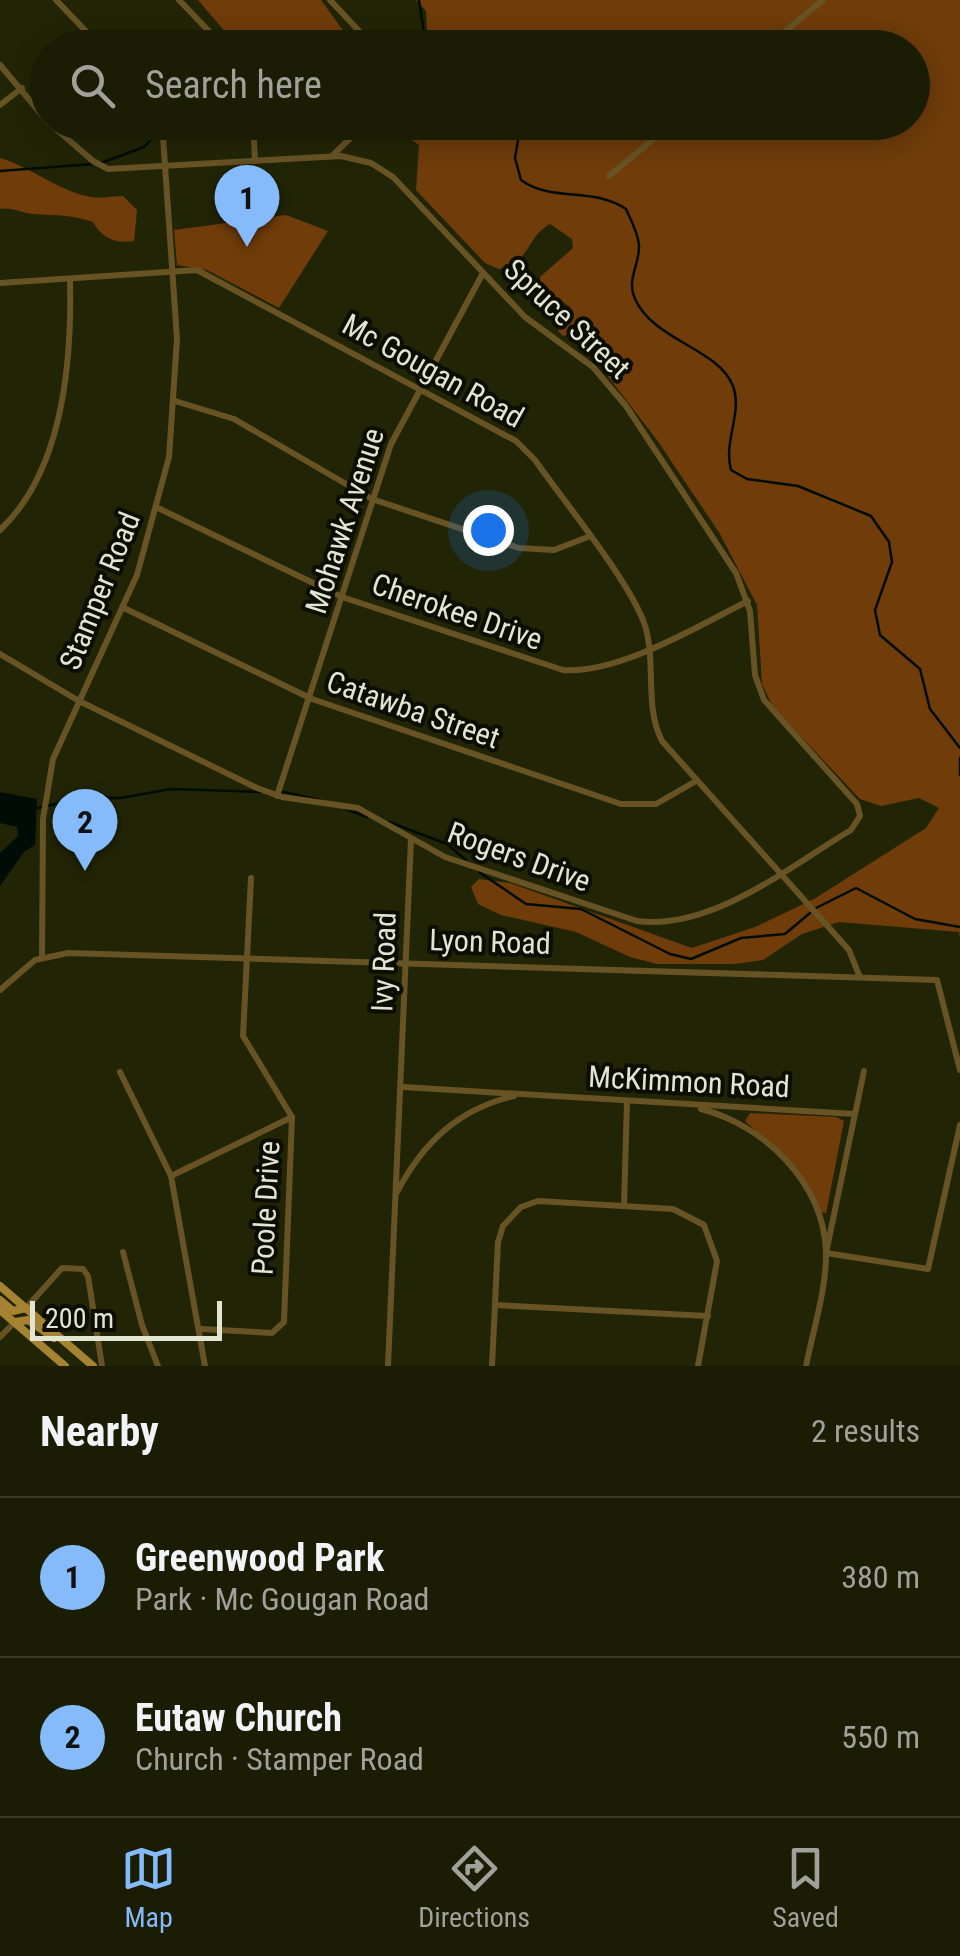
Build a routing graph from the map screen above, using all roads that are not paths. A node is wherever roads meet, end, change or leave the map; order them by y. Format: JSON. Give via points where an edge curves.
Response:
{"nodes":[{"id":1,"x":56,"y":0,"type":"edge"},
{"id":2,"x":179,"y":0,"type":"edge"},
{"id":3,"x":330,"y":0,"type":"edge"},
{"id":4,"x":822,"y":0,"type":"edge"},
{"id":5,"x":85,"y":30,"type":"edge"},
{"id":6,"x":208,"y":30,"type":"edge"},
{"id":7,"x":358,"y":30,"type":"edge"},
{"id":8,"x":786,"y":30,"type":"edge"},
{"id":9,"x":0,"y":66,"type":"edge"},
{"id":10,"x":22,"y":88,"type":"junction"},
{"id":11,"x":30,"y":98,"type":"edge"},
{"id":12,"x":0,"y":105,"type":"edge"},
{"id":13,"x":70,"y":140,"type":"edge"},
{"id":14,"x":164,"y":140,"type":"edge"},
{"id":15,"x":254,"y":140,"type":"edge"},
{"id":16,"x":349,"y":140,"type":"edge"},
{"id":17,"x":652,"y":140,"type":"edge"},
{"id":18,"x":332,"y":156,"type":"junction"},
{"id":19,"x":255,"y":161,"type":"junction"},
{"id":20,"x":166,"y":166,"type":"junction"},
{"id":21,"x":609,"y":176,"type":"dead end"},
{"id":22,"x":174,"y":270,"type":"junction"},
{"id":23,"x":483,"y":272,"type":"junction"},
{"id":24,"x":70,"y":279,"type":"junction"},
{"id":25,"x":0,"y":283,"type":"edge"},
{"id":26,"x":420,"y":388,"type":"junction"},
{"id":27,"x":175,"y":401,"type":"junction"},
{"id":28,"x":372,"y":499,"type":"junction"},
{"id":29,"x":158,"y":508,"type":"junction"},
{"id":30,"x":0,"y":529,"type":"edge"},
{"id":31,"x":588,"y":537,"type":"junction"},
{"id":32,"x":342,"y":597,"type":"junction"},
{"id":33,"x":748,"y":602,"type":"junction"},
{"id":34,"x":124,"y":608,"type":"junction"},
{"id":35,"x":650,"y":648,"type":"junction"},
{"id":36,"x":0,"y":654,"type":"edge"},
{"id":37,"x":312,"y":699,"type":"junction"},
{"id":38,"x":79,"y":701,"type":"junction"},
{"id":39,"x":696,"y":781,"type":"junction"},
{"id":40,"x":277,"y":796,"type":"junction"},
{"id":41,"x":859,"y":820,"type":"joint"},
{"id":42,"x":411,"y":839,"type":"junction"},
{"id":43,"x":778,"y":872,"type":"junction"},
{"id":44,"x":251,"y":878,"type":"dead end"},
{"id":45,"x":42,"y":957,"type":"junction"},
{"id":46,"x":246,"y":957,"type":"junction"},
{"id":47,"x":406,"y":962,"type":"junction"},
{"id":48,"x":859,"y":975,"type":"junction"},
{"id":49,"x":0,"y":990,"type":"edge"},
{"id":50,"x":960,"y":1070,"type":"edge"},
{"id":51,"x":864,"y":1071,"type":"dead end"},
{"id":52,"x":120,"y":1072,"type":"dead end"},
{"id":53,"x":403,"y":1087,"type":"junction"},
{"id":54,"x":520,"y":1095,"type":"junction"},
{"id":55,"x":627,"y":1101,"type":"junction"},
{"id":56,"x":688,"y":1105,"type":"junction"},
{"id":57,"x":855,"y":1114,"type":"junction"},
{"id":58,"x":292,"y":1117,"type":"junction"},
{"id":59,"x":960,"y":1125,"type":"edge"},
{"id":60,"x":171,"y":1176,"type":"junction"},
{"id":61,"x":947,"y":1190,"type":"junction"},
{"id":62,"x":960,"y":1194,"type":"edge"},
{"id":63,"x":396,"y":1195,"type":"junction"},
{"id":64,"x":624,"y":1206,"type":"junction"},
{"id":65,"x":123,"y":1252,"type":"dead end"},
{"id":66,"x":826,"y":1253,"type":"junction"},
{"id":67,"x":0,"y":1286,"type":"edge"},
{"id":68,"x":0,"y":1300,"type":"edge"},
{"id":69,"x":495,"y":1305,"type":"junction"},
{"id":70,"x":26,"y":1308,"type":"junction"},
{"id":71,"x":0,"y":1310,"type":"edge"},
{"id":72,"x":708,"y":1316,"type":"junction"},
{"id":73,"x":15,"y":1322,"type":"junction"},
{"id":74,"x":201,"y":1329,"type":"junction"},
{"id":75,"x":0,"y":1338,"type":"edge"},
{"id":76,"x":65,"y":1366,"type":"edge"},
{"id":77,"x":92,"y":1366,"type":"edge"},
{"id":78,"x":102,"y":1366,"type":"edge"},
{"id":79,"x":158,"y":1366,"type":"edge"},
{"id":80,"x":205,"y":1366,"type":"edge"},
{"id":81,"x":388,"y":1366,"type":"edge"},
{"id":82,"x":492,"y":1366,"type":"edge"},
{"id":83,"x":698,"y":1366,"type":"edge"},
{"id":84,"x":806,"y":1366,"type":"edge"}],
"edges":[{"from":1,"to":5,"type":"street"},
{"from":2,"to":6,"type":"street"},
{"from":3,"to":7,"type":"street"},
{"from":4,"to":8,"type":"street"},
{"from":9,"to":10,"type":"street","name":"Spruce Street"},
{"from":10,"to":11,"type":"street","name":"Spruce Street"},
{"from":10,"to":12,"type":"street"},
{"from":13,"to":20,"type":"street","name":"Spruce Street","via":[[104,168]]},
{"from":14,"to":20,"type":"street","name":"Stamper Road"},
{"from":15,"to":19,"type":"street"},
{"from":16,"to":18,"type":"street"},
{"from":17,"to":21,"type":"street"},
{"from":18,"to":19,"type":"street","name":"Spruce Street"},
{"from":18,"to":23,"type":"street","name":"Spruce Street","via":[[359,158],[386,172]]},
{"from":19,"to":20,"type":"street","name":"Spruce Street"},
{"from":20,"to":22,"type":"street","name":"Stamper Road"},
{"from":22,"to":24,"type":"street","name":"Mc Gougan Road"},
{"from":22,"to":26,"type":"street","name":"Mc Gougan Road","via":[[206,273]]},
{"from":22,"to":27,"type":"street","name":"Stamper Road"},
{"from":23,"to":26,"type":"street","name":"Mohawk Avenue"},
{"from":23,"to":33,"type":"street","name":"Spruce Street","via":[[538,329],[602,376],[727,558]]},
{"from":24,"to":25,"type":"street","name":"Mc Gougan Road"},
{"from":24,"to":30,"type":"street","via":[[69,334],[43,470],[26,503]]},
{"from":26,"to":28,"type":"street","name":"Mohawk Avenue"},
{"from":26,"to":31,"type":"street","name":"Mc Gougan Road","via":[[526,450]]},
{"from":27,"to":28,"type":"street","via":[[234,419]]},
{"from":27,"to":29,"type":"street","name":"Stamper Road"},
{"from":28,"to":31,"type":"street","via":[[528,550],[554,550]]},
{"from":28,"to":32,"type":"street","name":"Mohawk Avenue"},
{"from":29,"to":32,"type":"street","name":"Cherokee Drive"},
{"from":29,"to":34,"type":"street","name":"Stamper Road"},
{"from":31,"to":35,"type":"street","name":"Mc Gougan Road","via":[[638,609]]},
{"from":32,"to":35,"type":"street","name":"Cherokee Drive","via":[[564,670],[594,669]]},
{"from":32,"to":37,"type":"street","name":"Mohawk Avenue"},
{"from":33,"to":35,"type":"street","name":"Cherokee Drive"},
{"from":33,"to":41,"type":"street","name":"Spruce Street","via":[[760,692],[857,804]]},
{"from":34,"to":37,"type":"street","name":"Catawba Street"},
{"from":34,"to":38,"type":"street","name":"Stamper Road"},
{"from":35,"to":39,"type":"street","name":"Mc Gougan Road","via":[[658,733]]},
{"from":36,"to":38,"type":"street","name":"Rogers Drive"},
{"from":37,"to":39,"type":"street","name":"Catawba Street","via":[[621,804],[656,804]]},
{"from":37,"to":40,"type":"street","name":"Mohawk Avenue"},
{"from":38,"to":40,"type":"street","name":"Rogers Drive"},
{"from":38,"to":45,"type":"street","name":"Stamper Road","via":[[56,748],[45,798]]},
{"from":39,"to":43,"type":"street","name":"Mc Gougan Road"},
{"from":40,"to":42,"type":"street","name":"Rogers Drive","via":[[358,808]]},
{"from":41,"to":43,"type":"street","name":"Rogers Drive"},
{"from":42,"to":43,"type":"street","name":"Rogers Drive","via":[[445,857],[646,922],[698,914]]},
{"from":42,"to":47,"type":"street","name":"Ivy Road"},
{"from":43,"to":48,"type":"street","name":"Mc Gougan Road","via":[[852,954]]},
{"from":44,"to":46,"type":"street"},
{"from":45,"to":46,"type":"street","name":"Lyon Road"},
{"from":45,"to":49,"type":"street"},
{"from":46,"to":47,"type":"street","name":"Lyon Road"},
{"from":46,"to":58,"type":"street","via":[[242,1036]]},
{"from":47,"to":48,"type":"street","name":"Lyon Road"},
{"from":47,"to":53,"type":"street","name":"Ivy Road"},
{"from":48,"to":50,"type":"street","name":"Lyon Road","via":[[936,980]]},
{"from":51,"to":57,"type":"street"},
{"from":52,"to":60,"type":"street"},
{"from":53,"to":54,"type":"street","name":"McKimmon Road"},
{"from":53,"to":63,"type":"street","name":"McKimmon Road"},
{"from":54,"to":55,"type":"street","name":"McKimmon Road"},
{"from":54,"to":63,"type":"street","name":"McKimmon Road","via":[[481,1106],[446,1128],[418,1157]]},
{"from":55,"to":56,"type":"street","name":"McKimmon Road"},
{"from":55,"to":64,"type":"street"},
{"from":56,"to":57,"type":"street","name":"McKimmon Road"},
{"from":56,"to":66,"type":"street","via":[[740,1122],[773,1147],[814,1204]]},
{"from":57,"to":66,"type":"street"},
{"from":58,"to":60,"type":"street","name":"Poole Drive"},
{"from":58,"to":74,"type":"street","name":"Poole Drive","via":[[282,1326],[268,1333]]},
{"from":59,"to":61,"type":"street"},
{"from":60,"to":74,"type":"street"},
{"from":61,"to":62,"type":"street"},
{"from":61,"to":66,"type":"street","via":[[928,1270]]},
{"from":63,"to":81,"type":"street","name":"McKimmon Road"},
{"from":64,"to":69,"type":"street","via":[[538,1201],[514,1212],[498,1242]]},
{"from":64,"to":72,"type":"street","via":[[681,1210],[706,1228],[717,1261]]},
{"from":65,"to":79,"type":"street"},
{"from":66,"to":84,"type":"street"},
{"from":67,"to":70,"type":"main road"},
{"from":68,"to":70,"type":"main road","via":[[12,1311]]},
{"from":69,"to":72,"type":"street"},
{"from":69,"to":82,"type":"street"},
{"from":70,"to":77,"type":"main road"},
{"from":70,"to":78,"type":"street","via":[[58,1271],[74,1265],[88,1276]]},
{"from":71,"to":73,"type":"main road"},
{"from":72,"to":83,"type":"street"},
{"from":73,"to":75,"type":"street"},
{"from":73,"to":76,"type":"main road"},
{"from":73,"to":77,"type":"main road","via":[[28,1320]]},
{"from":74,"to":80,"type":"street"}]}
